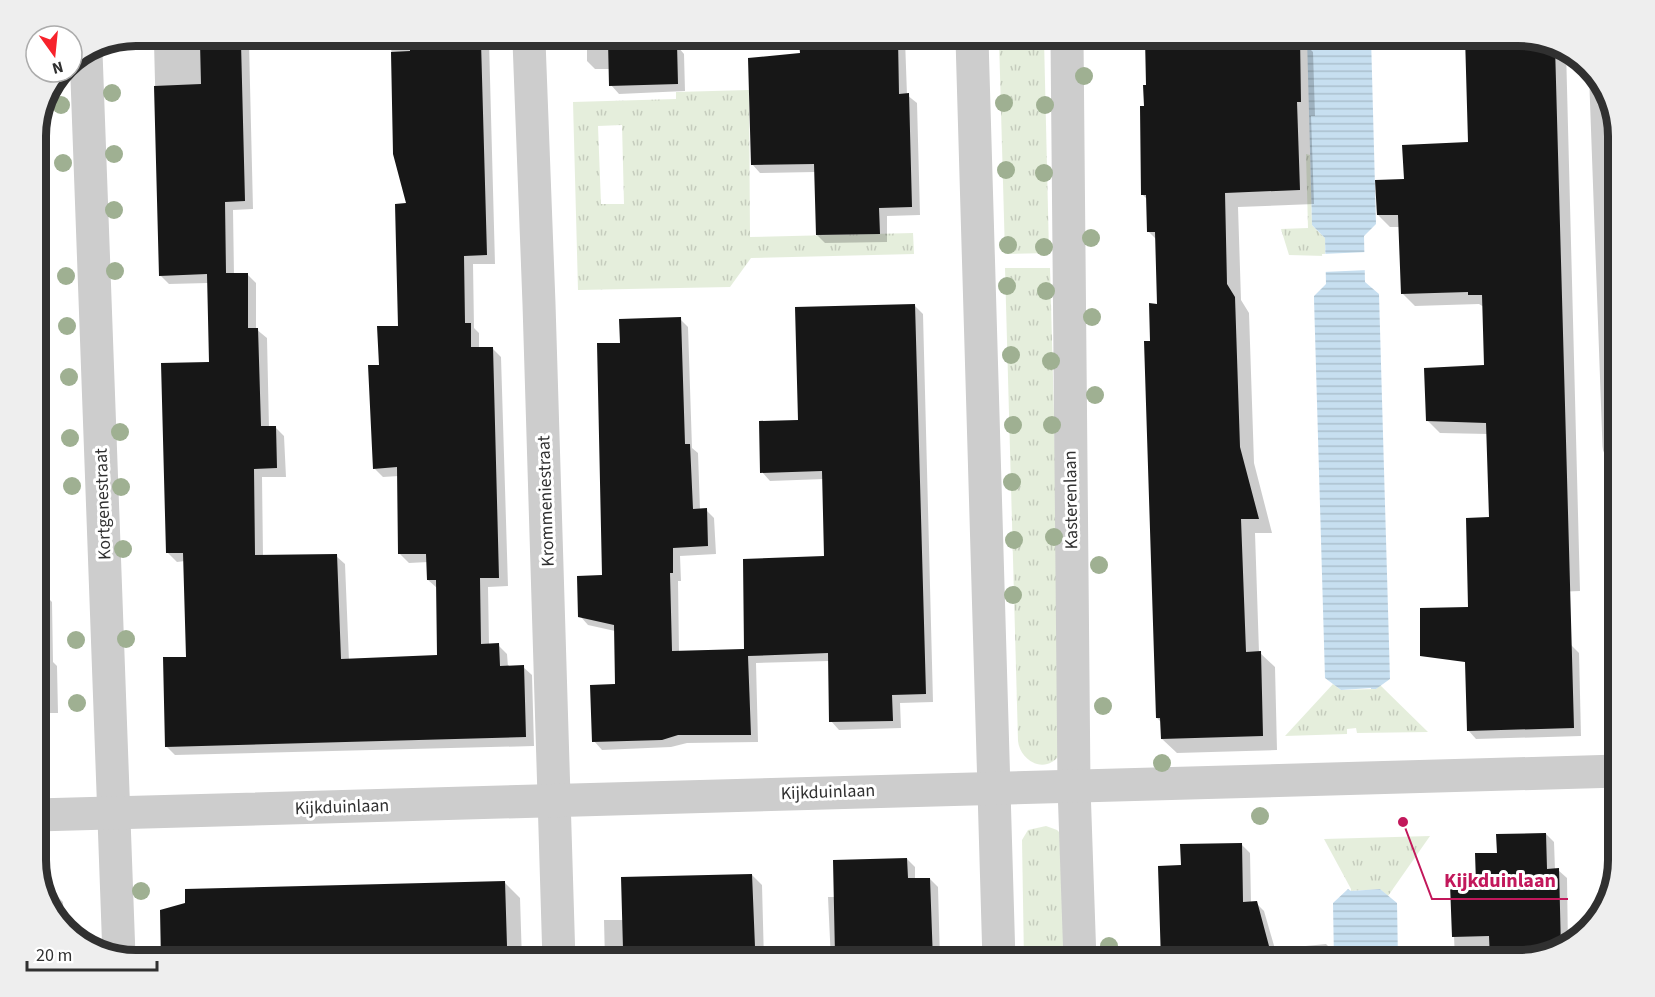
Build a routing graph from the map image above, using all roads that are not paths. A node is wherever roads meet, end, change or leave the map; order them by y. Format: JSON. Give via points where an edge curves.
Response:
{"nodes":[{"id":1,"x":529,"y":46,"type":"edge"},
{"id":2,"x":972,"y":46,"type":"edge"},
{"id":3,"x":1067,"y":46,"type":"edge"},
{"id":4,"x":86,"y":62,"type":"edge"},
{"id":5,"x":1607,"y":122,"type":"edge"},
{"id":6,"x":1608,"y":143,"type":"edge"},
{"id":7,"x":1608,"y":771,"type":"edge"},
{"id":8,"x":994,"y":787,"type":"junction"},
{"id":9,"x":1074,"y":787,"type":"junction"},
{"id":10,"x":555,"y":801,"type":"junction"},
{"id":11,"x":114,"y":813,"type":"junction"},
{"id":12,"x":47,"y":815,"type":"edge"},
{"id":13,"x":119,"y":948,"type":"edge"},
{"id":14,"x":559,"y":950,"type":"edge"},
{"id":15,"x":999,"y":950,"type":"edge"},
{"id":16,"x":1080,"y":950,"type":"edge"}],
"edges":[{"from":1,"to":10,"type":"street","name":"Krommeniestraat"},
{"from":2,"to":8,"type":"street"},
{"from":3,"to":9,"type":"street","name":"Kasterenlaan"},
{"from":4,"to":11,"type":"street","name":"Kortgenestraat"},
{"from":5,"to":6,"type":"street"},
{"from":7,"to":9,"type":"street","name":"Kijkduinlaan"},
{"from":8,"to":9,"type":"street","name":"Kijkduinlaan"},
{"from":8,"to":10,"type":"street","name":"Kijkduinlaan"},
{"from":8,"to":15,"type":"street"},
{"from":9,"to":16,"type":"street","name":"Kasterenlaan"},
{"from":10,"to":11,"type":"street","name":"Kijkduinlaan"},
{"from":10,"to":14,"type":"street","name":"Krommeniestraat"},
{"from":11,"to":12,"type":"street","name":"Kijkduinlaan"},
{"from":11,"to":13,"type":"street","name":"Kortgenestraat"}]}
